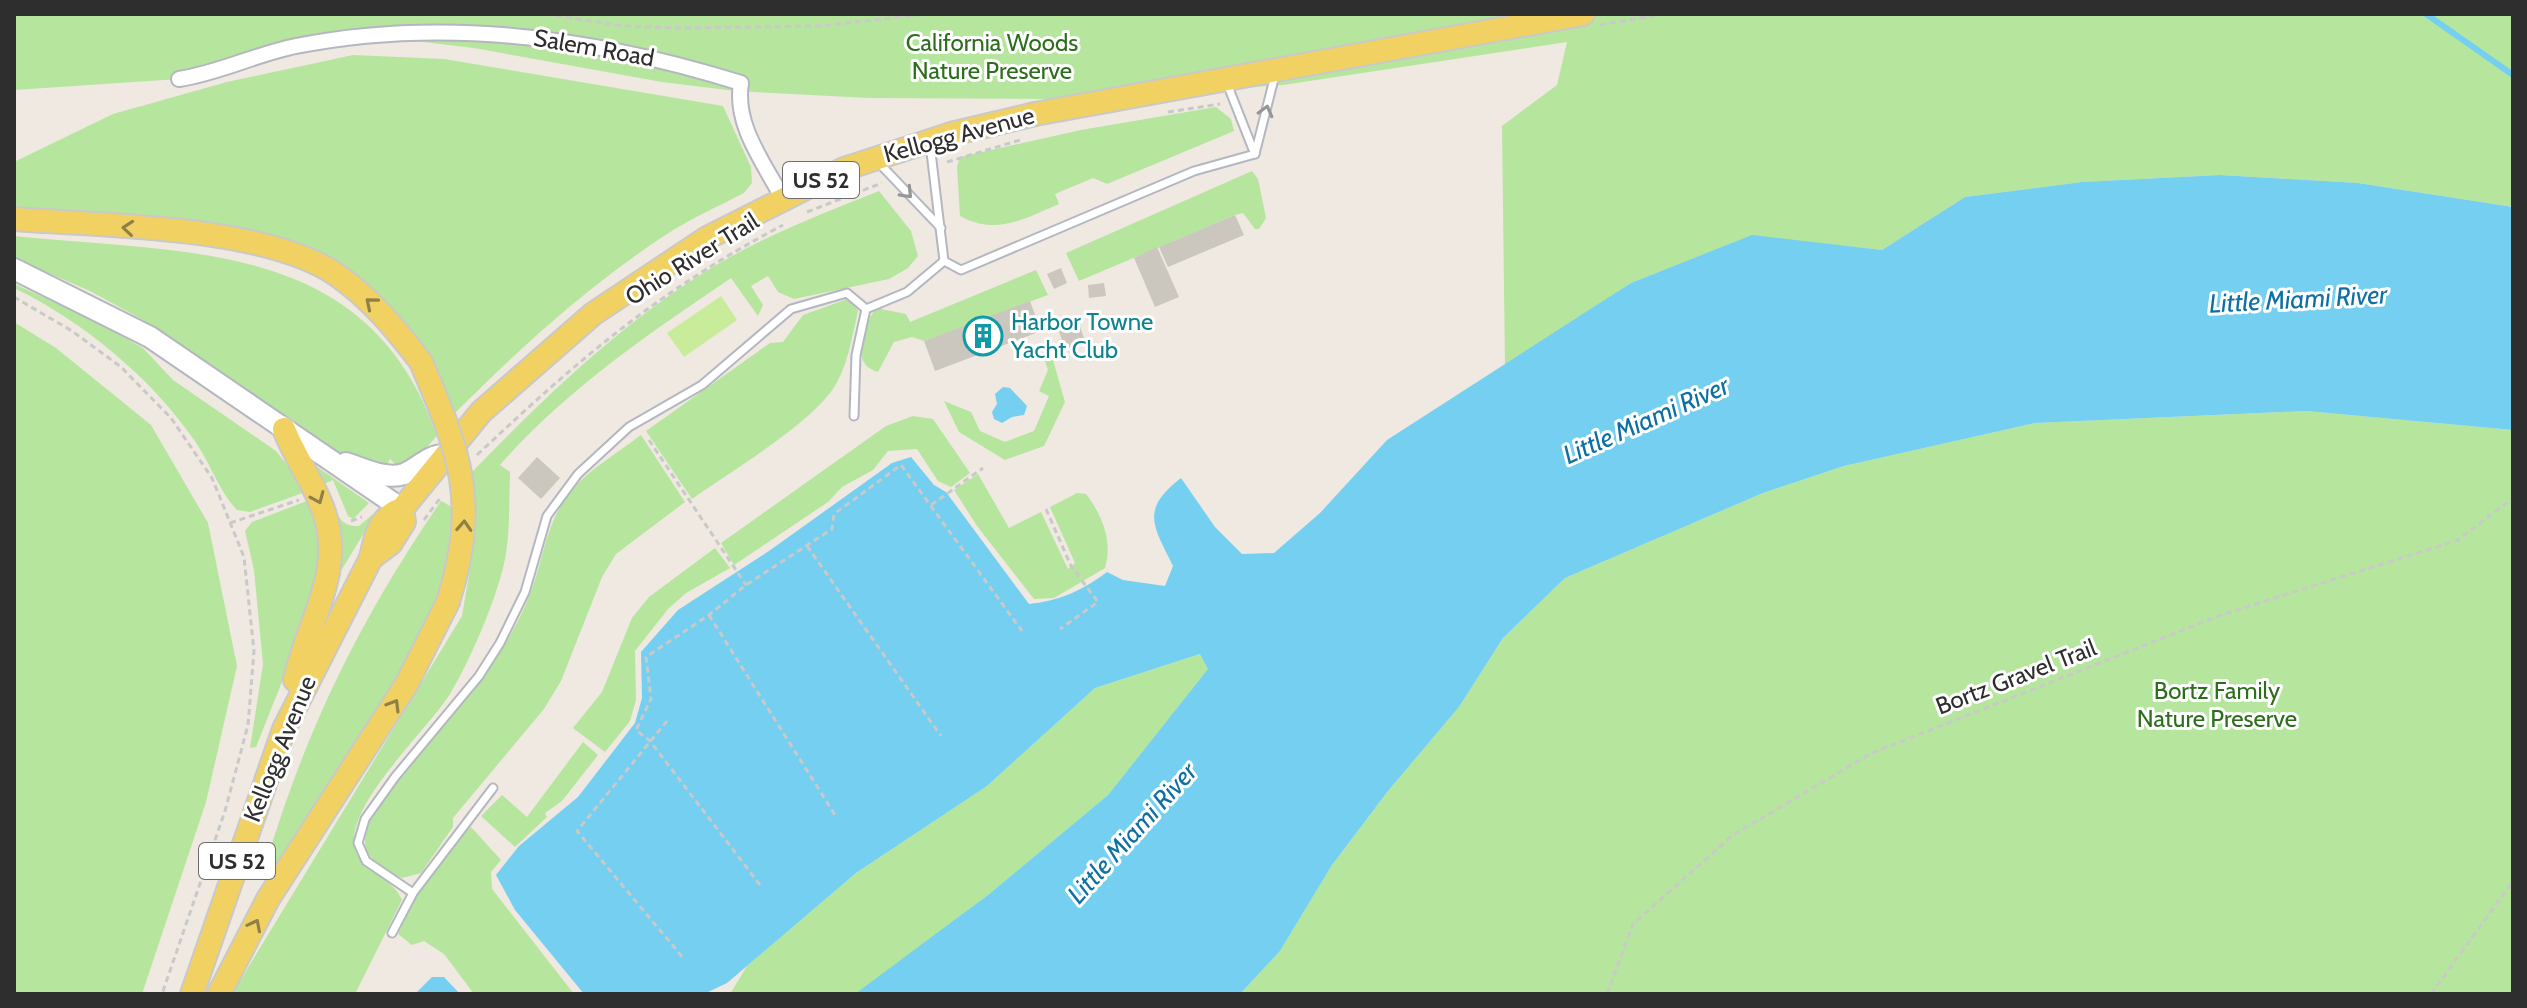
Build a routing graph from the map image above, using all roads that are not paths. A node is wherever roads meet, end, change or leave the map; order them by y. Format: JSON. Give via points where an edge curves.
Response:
{"nodes":[{"id":1,"x":1583,"y":14,"type":"edge"},
{"id":2,"x":1277,"y":68,"type":"junction"},
{"id":3,"x":1225,"y":78,"type":"junction"},
{"id":4,"x":179,"y":79,"type":"dead end"},
{"id":5,"x":930,"y":140,"type":"junction"},
{"id":6,"x":1255,"y":154,"type":"junction"},
{"id":7,"x":873,"y":158,"type":"junction"},
{"id":8,"x":783,"y":199,"type":"junction"},
{"id":9,"x":14,"y":219,"type":"edge"},
{"id":10,"x":941,"y":228,"type":"junction"},
{"id":11,"x":944,"y":261,"type":"junction"},
{"id":12,"x":14,"y":269,"type":"edge"},
{"id":13,"x":866,"y":309,"type":"junction"},
{"id":14,"x":854,"y":416,"type":"dead end"},
{"id":15,"x":284,"y":429,"type":"junction"},
{"id":16,"x":445,"y":455,"type":"junction"},
{"id":17,"x":324,"y":456,"type":"junction"},
{"id":18,"x":402,"y":509,"type":"junction"},
{"id":19,"x":284,"y":729,"type":"junction"},
{"id":20,"x":493,"y":788,"type":"dead end"},
{"id":21,"x":413,"y":893,"type":"junction"},
{"id":22,"x":392,"y":933,"type":"dead end"},
{"id":23,"x":192,"y":994,"type":"edge"},
{"id":24,"x":219,"y":994,"type":"edge"}],
"edges":[{"from":1,"to":2,"type":"main road","name":"Kellogg Avenue","number":"US 52"},
{"from":2,"to":3,"type":"main road","name":"Kellogg Avenue","number":"US 52"},
{"from":6,"to":2,"type":"lane","one_way":true},
{"from":3,"to":5,"type":"main road","name":"Kellogg Avenue","number":"US 52"},
{"from":3,"to":6,"type":"lane"},
{"from":4,"to":8,"type":"street","name":"Salem Road","via":[[296,46],[415,33],[538,37],[618,49],[741,83],[745,126]]},
{"from":5,"to":7,"type":"main road","name":"Kellogg Avenue","number":"US 52"},
{"from":5,"to":10,"type":"lane"},
{"from":6,"to":11,"type":"lane","via":[[1194,171],[961,270]]},
{"from":7,"to":8,"type":"main road","name":"Kellogg Avenue","number":"US 52"},
{"from":7,"to":10,"type":"lane","one_way":true},
{"from":8,"to":16,"type":"main road","name":"Kellogg Avenue","number":"US 52","via":[[669,260],[593,314],[513,381]]},
{"from":24,"to":9,"type":"main road","one_way":true,"bridge":true,"via":[[268,899],[406,685],[448,602],[460,564],[465,499],[460,460],[421,362],[386,316],[335,273],[280,250],[207,235]]},
{"from":10,"to":11,"type":"lane"},
{"from":11,"to":13,"type":"lane","via":[[907,292]]},
{"from":12,"to":15,"type":"street","via":[[150,337]]},
{"from":13,"to":14,"type":"lane","via":[[856,355]]},
{"from":13,"to":21,"type":"lane","via":[[847,293],[791,309],[702,385],[629,427],[578,474],[547,516],[525,592],[500,643],[365,819],[358,843],[366,861]]},
{"from":15,"to":17,"type":"street"},
{"from":15,"to":19,"type":"main road","one_way":true,"via":[[325,515],[330,556],[328,580],[298,666]]},
{"from":16,"to":17,"type":"street","via":[[433,455],[403,474],[387,476]]},
{"from":16,"to":18,"type":"main road","name":"Kellogg Avenue","number":"US 52"},
{"from":17,"to":18,"type":"street"},
{"from":18,"to":19,"type":"main road","name":"Kellogg Avenue","number":"US 52","via":[[391,512],[376,533],[371,558]]},
{"from":19,"to":23,"type":"main road","name":"Kellogg Avenue","number":"US 52"},
{"from":20,"to":21,"type":"lane"},
{"from":21,"to":22,"type":"lane"}]}
